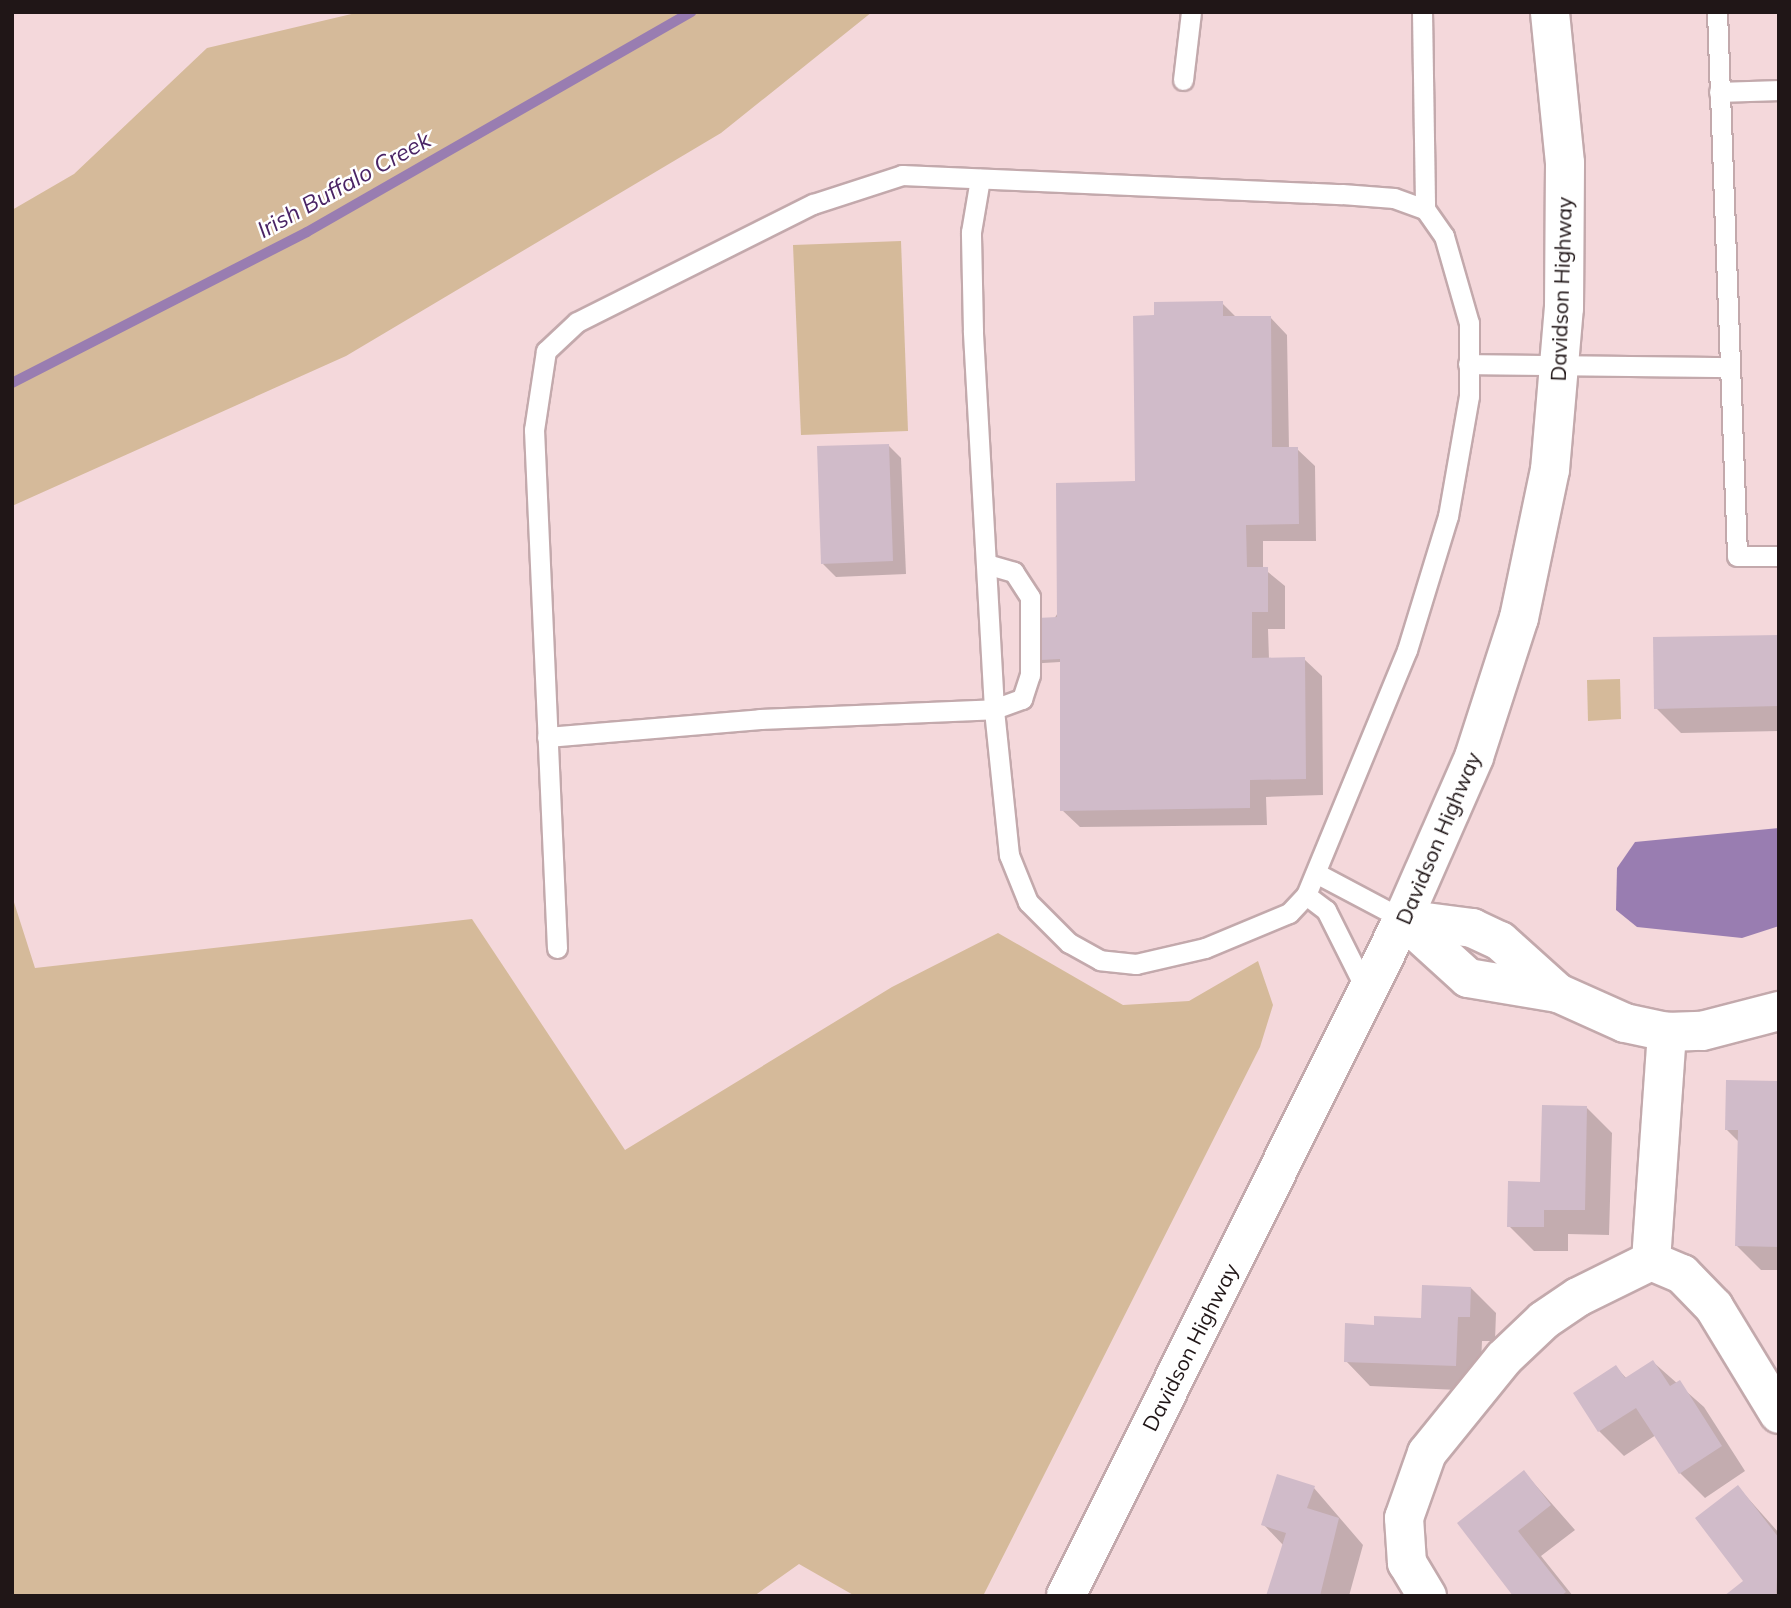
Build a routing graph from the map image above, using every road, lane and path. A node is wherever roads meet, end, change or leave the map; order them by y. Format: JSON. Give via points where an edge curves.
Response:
{"nodes":[{"id":1,"x":1191,"y":12,"type":"edge"},
{"id":2,"x":1422,"y":12,"type":"edge"},
{"id":3,"x":1550,"y":12,"type":"edge"},
{"id":4,"x":1717,"y":12,"type":"edge"},
{"id":5,"x":1183,"y":80,"type":"dead end"},
{"id":6,"x":1779,"y":90,"type":"edge"},
{"id":7,"x":1718,"y":92,"type":"junction"},
{"id":8,"x":981,"y":178,"type":"junction"},
{"id":9,"x":1425,"y":209,"type":"junction"},
{"id":10,"x":1468,"y":364,"type":"junction"},
{"id":11,"x":1727,"y":367,"type":"junction"},
{"id":12,"x":1559,"y":368,"type":"junction"},
{"id":13,"x":1779,"y":556,"type":"edge"},
{"id":14,"x":986,"y":564,"type":"junction"},
{"id":15,"x":994,"y":709,"type":"junction"},
{"id":16,"x":547,"y":737,"type":"junction"},
{"id":17,"x":1316,"y":873,"type":"junction"},
{"id":18,"x":1306,"y":895,"type":"junction"},
{"id":19,"x":1403,"y":919,"type":"junction"},
{"id":20,"x":557,"y":948,"type":"dead end"},
{"id":21,"x":1367,"y":992,"type":"junction"},
{"id":22,"x":1779,"y":1011,"type":"edge"},
{"id":23,"x":1667,"y":1032,"type":"junction"},
{"id":24,"x":1651,"y":1261,"type":"junction"},
{"id":25,"x":1779,"y":1414,"type":"edge"},
{"id":26,"x":1066,"y":1596,"type":"edge"},
{"id":27,"x":1427,"y":1596,"type":"edge"}],
"edges":[{"from":1,"to":5,"type":"lane"},
{"from":2,"to":9,"type":"lane"},
{"from":3,"to":12,"type":"main road","name":"Davidson Highway","via":[[1565,163]]},
{"from":4,"to":7,"type":"lane"},
{"from":6,"to":7,"type":"lane"},
{"from":7,"to":11,"type":"lane"},
{"from":8,"to":9,"type":"lane","via":[[1355,195],[1394,198]]},
{"from":8,"to":14,"type":"lane","via":[[971,232]]},
{"from":8,"to":16,"type":"lane","via":[[902,175],[813,204],[577,322],[546,351],[534,430]]},
{"from":9,"to":10,"type":"lane","via":[[1444,236],[1468,323]]},
{"from":10,"to":12,"type":"lane"},
{"from":10,"to":17,"type":"lane","via":[[1469,396],[1448,516],[1407,650]]},
{"from":11,"to":12,"type":"lane"},
{"from":11,"to":13,"type":"lane","via":[[1737,556]]},
{"from":12,"to":19,"type":"main road","name":"Davidson Highway","via":[[1550,470],[1519,618],[1474,757]]},
{"from":14,"to":15,"type":"lane"},
{"from":14,"to":15,"type":"lane","via":[[1014,572],[1030,597],[1030,675],[1022,699]]},
{"from":15,"to":16,"type":"lane","via":[[760,719]]},
{"from":15,"to":18,"type":"lane","via":[[1009,855],[1028,902],[1069,943],[1100,960],[1136,964],[1205,948],[1289,913]]},
{"from":16,"to":20,"type":"lane"},
{"from":17,"to":18,"type":"lane"},
{"from":17,"to":19,"type":"lane"},
{"from":18,"to":21,"type":"lane","via":[[1326,910]]},
{"from":19,"to":21,"type":"main road","name":"Davidson Highway"},
{"from":19,"to":23,"type":"main road","via":[[1468,978],[1558,993],[1625,1023]]},
{"from":21,"to":26,"type":"main road","name":"Davidson Highway"},
{"from":22,"to":23,"type":"main road","via":[[1702,1031]]},
{"from":23,"to":24,"type":"main road"},
{"from":24,"to":25,"type":"main road","via":[[1682,1273],[1714,1307]]},
{"from":24,"to":27,"type":"main road","via":[[1578,1297],[1544,1320],[1504,1358],[1427,1453],[1404,1518],[1407,1563]]}]}
